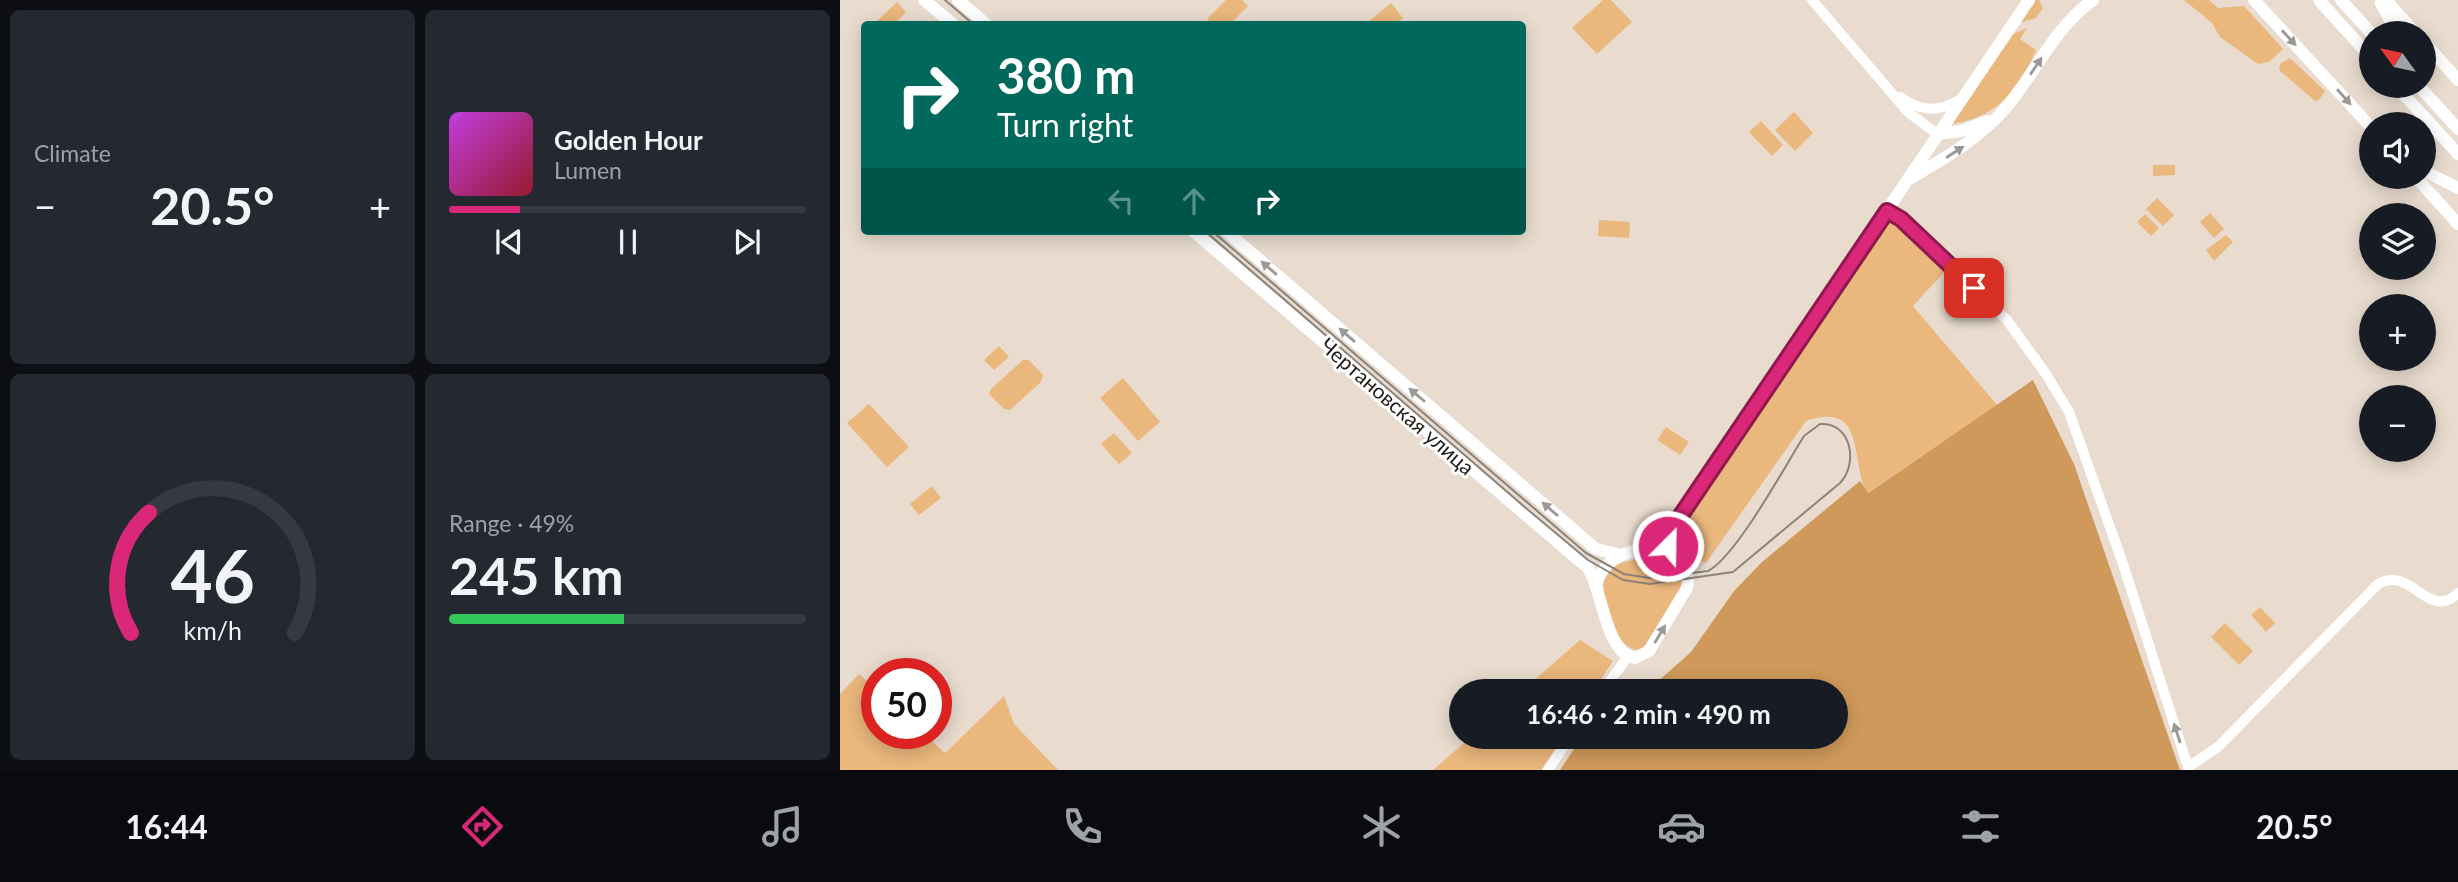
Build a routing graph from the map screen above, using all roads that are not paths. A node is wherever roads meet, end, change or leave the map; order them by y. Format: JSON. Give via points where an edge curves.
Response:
{"nodes":[{"id":1,"x":924,"y":0,"type":"edge"},
{"id":2,"x":958,"y":0,"type":"edge"},
{"id":3,"x":1812,"y":0,"type":"edge"},
{"id":4,"x":2029,"y":0,"type":"edge"},
{"id":5,"x":2081,"y":0,"type":"edge"},
{"id":6,"x":2093,"y":0,"type":"edge"},
{"id":7,"x":2254,"y":0,"type":"edge"},
{"id":8,"x":2319,"y":0,"type":"edge"},
{"id":9,"x":2341,"y":0,"type":"edge"},
{"id":10,"x":2380,"y":0,"type":"edge"},
{"id":11,"x":2386,"y":0,"type":"edge"},
{"id":12,"x":2073,"y":13,"type":"junction"},
{"id":13,"x":949,"y":21,"type":"edge"},
{"id":14,"x":982,"y":21,"type":"edge"},
{"id":15,"x":2360,"y":21,"type":"edge"},
{"id":16,"x":2391,"y":21,"type":"edge"},
{"id":17,"x":2405,"y":21,"type":"edge"},
{"id":18,"x":2359,"y":45,"type":"edge"},
{"id":19,"x":2436,"y":55,"type":"edge"},
{"id":20,"x":2458,"y":80,"type":"edge"},
{"id":21,"x":1894,"y":92,"type":"junction"},
{"id":22,"x":2407,"y":98,"type":"edge"},
{"id":23,"x":2430,"y":98,"type":"edge"},
{"id":24,"x":2434,"y":98,"type":"edge"},
{"id":25,"x":1959,"y":100,"type":"junction"},
{"id":26,"x":2442,"y":111,"type":"junction"},
{"id":27,"x":2359,"y":114,"type":"edge"},
{"id":28,"x":1997,"y":117,"type":"junction"},
{"id":29,"x":2458,"y":129,"type":"edge"},
{"id":30,"x":1937,"y":134,"type":"junction"},
{"id":31,"x":2458,"y":155,"type":"edge"},
{"id":32,"x":2436,"y":177,"type":"edge"},
{"id":33,"x":1908,"y":180,"type":"junction"},
{"id":34,"x":2458,"y":188,"type":"edge"},
{"id":35,"x":2427,"y":189,"type":"edge"},
{"id":36,"x":1887,"y":211,"type":"junction"},
{"id":37,"x":2458,"y":224,"type":"edge"},
{"id":38,"x":1198,"y":235,"type":"edge"},
{"id":39,"x":1231,"y":235,"type":"edge"},
{"id":40,"x":1301,"y":296,"type":"junction"},
{"id":41,"x":1284,"y":309,"type":"junction"},
{"id":42,"x":1673,"y":527,"type":"junction"},
{"id":43,"x":1645,"y":549,"type":"junction"},
{"id":44,"x":1621,"y":555,"type":"junction"},
{"id":45,"x":1683,"y":566,"type":"junction"},
{"id":46,"x":1596,"y":585,"type":"junction"},
{"id":47,"x":2458,"y":593,"type":"edge"},
{"id":48,"x":1628,"y":657,"type":"junction"},
{"id":49,"x":1611,"y":679,"type":"edge"},
{"id":50,"x":1562,"y":749,"type":"edge"},
{"id":51,"x":2189,"y":768,"type":"edge"},
{"id":52,"x":1548,"y":770,"type":"edge"}],
"edges":[{"from":1,"to":13,"type":"main road"},
{"from":2,"to":14,"type":"main road"},
{"from":3,"to":21,"type":"street"},
{"from":4,"to":25,"type":"main road"},
{"from":5,"to":12,"type":"main road"},
{"from":6,"to":12,"type":"main road"},
{"from":7,"to":27,"type":"main road","one_way":true},
{"from":8,"to":18,"type":"main road"},
{"from":9,"to":15,"type":"main road"},
{"from":10,"to":16,"type":"main road"},
{"from":11,"to":17,"type":"main road"},
{"from":28,"to":12,"type":"main road","one_way":true},
{"from":19,"to":20,"type":"main road"},
{"from":21,"to":25,"type":"street","via":[[1931,109]]},
{"from":21,"to":30,"type":"street","via":[[1916,120]]},
{"from":22,"to":31,"type":"main road"},
{"from":23,"to":26,"type":"main road"},
{"from":24,"to":26,"type":"main road"},
{"from":25,"to":30,"type":"main road"},
{"from":26,"to":29,"type":"main road"},
{"from":28,"to":30,"type":"main road","via":[[1961,131]]},
{"from":33,"to":28,"type":"main road","one_way":true,"via":[[1973,140]]},
{"from":30,"to":33,"type":"main road"},
{"from":32,"to":34,"type":"main road"},
{"from":33,"to":36,"type":"main road"},
{"from":35,"to":37,"type":"main road"},
{"from":36,"to":42,"type":"main road"},
{"from":51,"to":36,"type":"street","one_way":true,"via":[[2122,561],[2061,398],[2007,320]]},
{"from":38,"to":41,"type":"main road","name":"Чертановская улица"},
{"from":40,"to":39,"type":"main road","name":"Чертановская улица","one_way":true},
{"from":40,"to":41,"type":"main road","via":[[1296,309]]},
{"from":44,"to":40,"type":"main road","name":"Чертановская улица","one_way":true,"via":[[1596,549]]},
{"from":41,"to":46,"type":"main road","name":"Чертановская улица","via":[[1588,568]]},
{"from":42,"to":43,"type":"main road"},
{"from":42,"to":45,"type":"main road","via":[[1668,546]]},
{"from":43,"to":44,"type":"main road"},
{"from":43,"to":45,"type":"main road","via":[[1663,551]]},
{"from":44,"to":46,"type":"main road","via":[[1605,564]]},
{"from":48,"to":45,"type":"main road","one_way":true,"via":[[1642,657],[1650,651],[1688,588]]},
{"from":46,"to":48,"type":"main road","name":"Чертановская улица","via":[[1615,642]]},
{"from":47,"to":51,"type":"street","via":[[2450,601],[2436,603],[2397,578],[2378,584],[2218,747]]},
{"from":48,"to":49,"type":"street"},
{"from":50,"to":52,"type":"street"}]}
